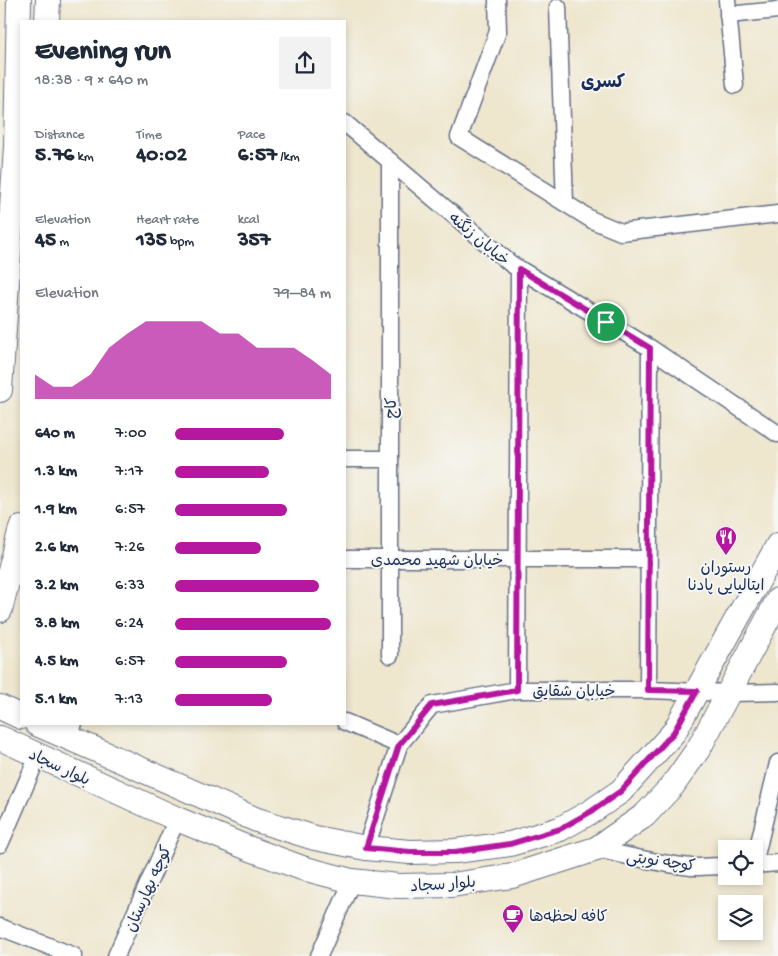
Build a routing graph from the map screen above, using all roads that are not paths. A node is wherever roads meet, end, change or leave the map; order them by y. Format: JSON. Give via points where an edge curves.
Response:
{"nodes":[{"id":1,"x":19,"y":0,"type":"edge"},
{"id":2,"x":48,"y":0,"type":"edge"},
{"id":3,"x":496,"y":0,"type":"edge"},
{"id":4,"x":558,"y":7,"type":"dead end"},
{"id":5,"x":728,"y":7,"type":"edge"},
{"id":6,"x":778,"y":10,"type":"edge"},
{"id":7,"x":47,"y":20,"type":"edge"},
{"id":8,"x":734,"y":84,"type":"dead end"},
{"id":9,"x":346,"y":124,"type":"edge"},
{"id":10,"x":390,"y":161,"type":"junction"},
{"id":11,"x":566,"y":203,"type":"junction"},
{"id":12,"x":778,"y":214,"type":"edge"},
{"id":13,"x":519,"y":269,"type":"junction"},
{"id":14,"x":3,"y":295,"type":"edge"},
{"id":15,"x":650,"y":348,"type":"junction"},
{"id":16,"x":0,"y":390,"type":"edge"},
{"id":17,"x":778,"y":434,"type":"edge"},
{"id":18,"x":346,"y":459,"type":"edge"},
{"id":19,"x":390,"y":459,"type":"junction"},
{"id":20,"x":20,"y":532,"type":"edge"},
{"id":21,"x":778,"y":545,"type":"edge"},
{"id":22,"x":346,"y":559,"type":"edge"},
{"id":23,"x":390,"y":559,"type":"junction"},
{"id":24,"x":518,"y":559,"type":"junction"},
{"id":25,"x":648,"y":559,"type":"junction"},
{"id":26,"x":778,"y":600,"type":"edge"},
{"id":27,"x":0,"y":610,"type":"edge"},
{"id":28,"x":390,"y":654,"type":"dead end"},
{"id":29,"x":517,"y":690,"type":"junction"},
{"id":30,"x":648,"y":690,"type":"junction"},
{"id":31,"x":697,"y":691,"type":"junction"},
{"id":32,"x":778,"y":692,"type":"edge"},
{"id":33,"x":729,"y":693,"type":"junction"},
{"id":34,"x":0,"y":707,"type":"edge"},
{"id":35,"x":20,"y":717,"type":"edge"},
{"id":36,"x":346,"y":722,"type":"edge"},
{"id":37,"x":42,"y":725,"type":"edge"},
{"id":38,"x":72,"y":731,"type":"edge"},
{"id":39,"x":0,"y":738,"type":"edge"},
{"id":40,"x":399,"y":745,"type":"junction"},
{"id":41,"x":38,"y":756,"type":"junction"},
{"id":42,"x":778,"y":763,"type":"edge"},
{"id":43,"x":177,"y":819,"type":"junction"},
{"id":44,"x":760,"y":840,"type":"edge"},
{"id":45,"x":0,"y":844,"type":"edge"},
{"id":46,"x":366,"y":848,"type":"junction"},
{"id":47,"x":596,"y":848,"type":"junction"},
{"id":48,"x":778,"y":863,"type":"edge"},
{"id":49,"x":763,"y":864,"type":"edge"},
{"id":50,"x":718,"y":866,"type":"edge"},
{"id":51,"x":352,"y":881,"type":"junction"},
{"id":52,"x":0,"y":927,"type":"edge"},
{"id":53,"x":74,"y":956,"type":"edge"},
{"id":54,"x":116,"y":956,"type":"edge"},
{"id":55,"x":319,"y":956,"type":"edge"}],
"edges":[{"from":1,"to":14,"type":"main road","via":[[16,146]]},
{"from":2,"to":7,"type":"main road"},
{"from":3,"to":11,"type":"street","via":[[498,32],[459,137]]},
{"from":4,"to":11,"type":"street"},
{"from":5,"to":6,"type":"street"},
{"from":5,"to":8,"type":"street"},
{"from":9,"to":10,"type":"street","name":"خیابان زنگنه"},
{"from":10,"to":13,"type":"street","name":"خیابان زنگنه"},
{"from":10,"to":19,"type":"street","name":"کاج"},
{"from":11,"to":12,"type":"street","via":[[592,220],[622,232]]},
{"from":13,"to":15,"type":"street","name":"خیابان زنگنه"},
{"from":13,"to":24,"type":"street"},
{"from":14,"to":16,"type":"main road"},
{"from":15,"to":17,"type":"street","name":"خیابان زنگنه"},
{"from":15,"to":25,"type":"street"},
{"from":18,"to":19,"type":"street"},
{"from":19,"to":23,"type":"street","name":"کاج"},
{"from":20,"to":27,"type":"main road"},
{"from":21,"to":31,"type":"main road","name":"بلوار سجاد"},
{"from":22,"to":23,"type":"street","name":"خیابان شهید محمدی"},
{"from":23,"to":24,"type":"street","name":"خیابان شهید محمدی"},
{"from":23,"to":28,"type":"street","name":"کاج"},
{"from":24,"to":25,"type":"street","name":"خیابان شهید محمدی"},
{"from":24,"to":29,"type":"street"},
{"from":25,"to":30,"type":"street"},
{"from":26,"to":33,"type":"main road","name":"بلوار سجاد"},
{"from":29,"to":30,"type":"street","name":"خیابان شقایق"},
{"from":29,"to":40,"type":"street","name":"خیابان شقایق","via":[[432,705]]},
{"from":30,"to":31,"type":"street","name":"خیابان شقایق"},
{"from":31,"to":33,"type":"street","name":"خیابان شقایق"},
{"from":31,"to":46,"type":"main road","name":"بلوار سجاد","via":[[674,732],[621,791],[560,829],[510,844],[455,852]]},
{"from":32,"to":33,"type":"street","name":"خیابان شقایق"},
{"from":33,"to":47,"type":"main road","name":"بلوار سجاد","via":[[699,748],[673,785],[644,815]]},
{"from":34,"to":35,"type":"main road"},
{"from":36,"to":40,"type":"street"},
{"from":37,"to":38,"type":"main road","name":"بلوار سجاد"},
{"from":38,"to":46,"type":"main road","name":"بلوار سجاد","via":[[258,820],[316,838]]},
{"from":39,"to":41,"type":"main road","name":"بلوار سجاد"},
{"from":40,"to":46,"type":"street","name":"خیابان شقایق"},
{"from":41,"to":43,"type":"main road","name":"بلوار سجاد"},
{"from":41,"to":45,"type":"street"},
{"from":42,"to":44,"type":"street"},
{"from":43,"to":51,"type":"main road","name":"بلوار سجاد","via":[[302,868]]},
{"from":43,"to":54,"type":"street","name":"کوچه بهارستان"},
{"from":47,"to":50,"type":"street","name":"کوچه نوبتی","via":[[645,861]]},
{"from":47,"to":51,"type":"main road","name":"بلوار سجاد","via":[[512,876],[452,885],[398,886]]},
{"from":48,"to":49,"type":"street"},
{"from":51,"to":55,"type":"street"},
{"from":52,"to":53,"type":"street"}]}
